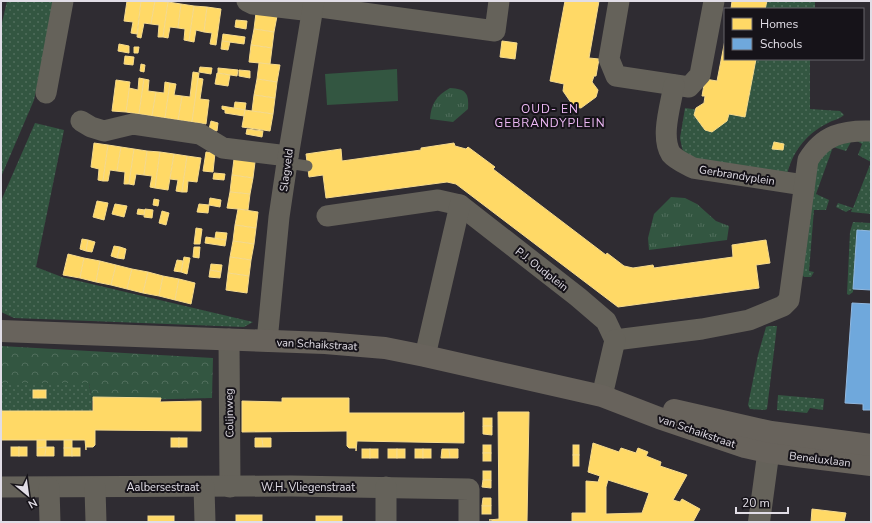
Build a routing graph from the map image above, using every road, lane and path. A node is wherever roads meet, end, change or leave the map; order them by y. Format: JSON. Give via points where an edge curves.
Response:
{"nodes":[{"id":1,"x":63,"y":1,"type":"edge"},
{"id":2,"x":247,"y":1,"type":"edge"},
{"id":3,"x":499,"y":1,"type":"edge"},
{"id":4,"x":618,"y":1,"type":"edge"},
{"id":5,"x":714,"y":1,"type":"edge"},
{"id":6,"x":313,"y":6,"type":"edge"},
{"id":7,"x":409,"y":10,"type":"edge"},
{"id":8,"x":674,"y":85,"type":"junction"},
{"id":9,"x":46,"y":93,"type":"dead end"},
{"id":10,"x":81,"y":121,"type":"dead end"},
{"id":11,"x":868,"y":131,"type":"edge"},
{"id":12,"x":288,"y":160,"type":"junction"},
{"id":13,"x":307,"y":166,"type":"dead end"},
{"id":14,"x":804,"y":185,"type":"junction"},
{"id":15,"x":460,"y":205,"type":"junction"},
{"id":16,"x":327,"y":216,"type":"dead end"},
{"id":17,"x":1,"y":330,"type":"edge"},
{"id":18,"x":229,"y":339,"type":"junction"},
{"id":19,"x":615,"y":340,"type":"junction"},
{"id":20,"x":267,"y":341,"type":"junction"},
{"id":21,"x":425,"y":356,"type":"junction"},
{"id":22,"x":602,"y":396,"type":"junction"},
{"id":23,"x":770,"y":442,"type":"junction"},
{"id":24,"x":871,"y":445,"type":"edge"},
{"id":25,"x":871,"y":465,"type":"edge"},
{"id":26,"x":1,"y":487,"type":"edge"},
{"id":27,"x":204,"y":487,"type":"junction"},
{"id":28,"x":230,"y":487,"type":"junction"},
{"id":29,"x":386,"y":487,"type":"junction"},
{"id":30,"x":50,"y":488,"type":"junction"},
{"id":31,"x":96,"y":488,"type":"junction"},
{"id":32,"x":50,"y":522,"type":"edge"},
{"id":33,"x":96,"y":522,"type":"edge"},
{"id":34,"x":205,"y":522,"type":"edge"},
{"id":35,"x":386,"y":522,"type":"edge"},
{"id":36,"x":469,"y":522,"type":"edge"},
{"id":37,"x":759,"y":522,"type":"edge"}],
"edges":[{"from":1,"to":9,"type":"street"},
{"from":2,"to":6,"type":"street","via":[[253,4]]},
{"from":3,"to":7,"type":"street","via":[[495,31]]},
{"from":4,"to":8,"type":"street","via":[[609,59],[616,76]]},
{"from":5,"to":8,"type":"street","via":[[700,75],[689,87]]},
{"from":6,"to":7,"type":"street"},
{"from":6,"to":12,"type":"street","name":"Slagveld"},
{"from":8,"to":14,"type":"street","name":"Gerbrandyplein","via":[[666,130],[667,143],[672,155],[692,168]]},
{"from":10,"to":12,"type":"street","via":[[104,131],[133,124],[200,134],[222,148]]},
{"from":11,"to":14,"type":"street","via":[[852,131],[824,140],[813,150],[808,160]]},
{"from":12,"to":13,"type":"lane"},
{"from":12,"to":20,"type":"street","name":"Slagveld","via":[[279,217]]},
{"from":14,"to":19,"type":"street","via":[[789,300],[783,306],[749,320]]},
{"from":15,"to":16,"type":"street","name":"P.J. Oudplein","via":[[438,200]]},
{"from":15,"to":19,"type":"street","name":"P.J. Oudplein","via":[[606,321]]},
{"from":15,"to":21,"type":"street"},
{"from":17,"to":18,"type":"main road","name":"van Schaikstraat"},
{"from":18,"to":20,"type":"main road","name":"van Schaikstraat"},
{"from":18,"to":28,"type":"street","name":"Colijnweg"},
{"from":19,"to":22,"type":"street"},
{"from":20,"to":21,"type":"main road","name":"van Schaikstraat","via":[[385,348]]},
{"from":21,"to":22,"type":"main road","name":"van Schaikstraat"},
{"from":22,"to":23,"type":"main road","name":"van Schaikstraat","via":[[627,406],[662,408]]},
{"from":23,"to":24,"type":"main road","name":"Beneluxlaan"},
{"from":23,"to":25,"type":"main road","name":"Beneluxlaan"},
{"from":23,"to":37,"type":"street"},
{"from":26,"to":30,"type":"street","name":"Aalbersestraat"},
{"from":27,"to":28,"type":"street","name":"Aalbersestraat"},
{"from":27,"to":31,"type":"street","name":"Aalbersestraat"},
{"from":27,"to":34,"type":"street"},
{"from":28,"to":29,"type":"street","name":"W.H. Vliegenstraat"},
{"from":29,"to":35,"type":"street"},
{"from":29,"to":36,"type":"street","name":"W.H. Vliegenstraat","via":[[469,489]]},
{"from":30,"to":31,"type":"street","name":"Aalbersestraat"},
{"from":30,"to":32,"type":"street"},
{"from":31,"to":33,"type":"street"}]}
